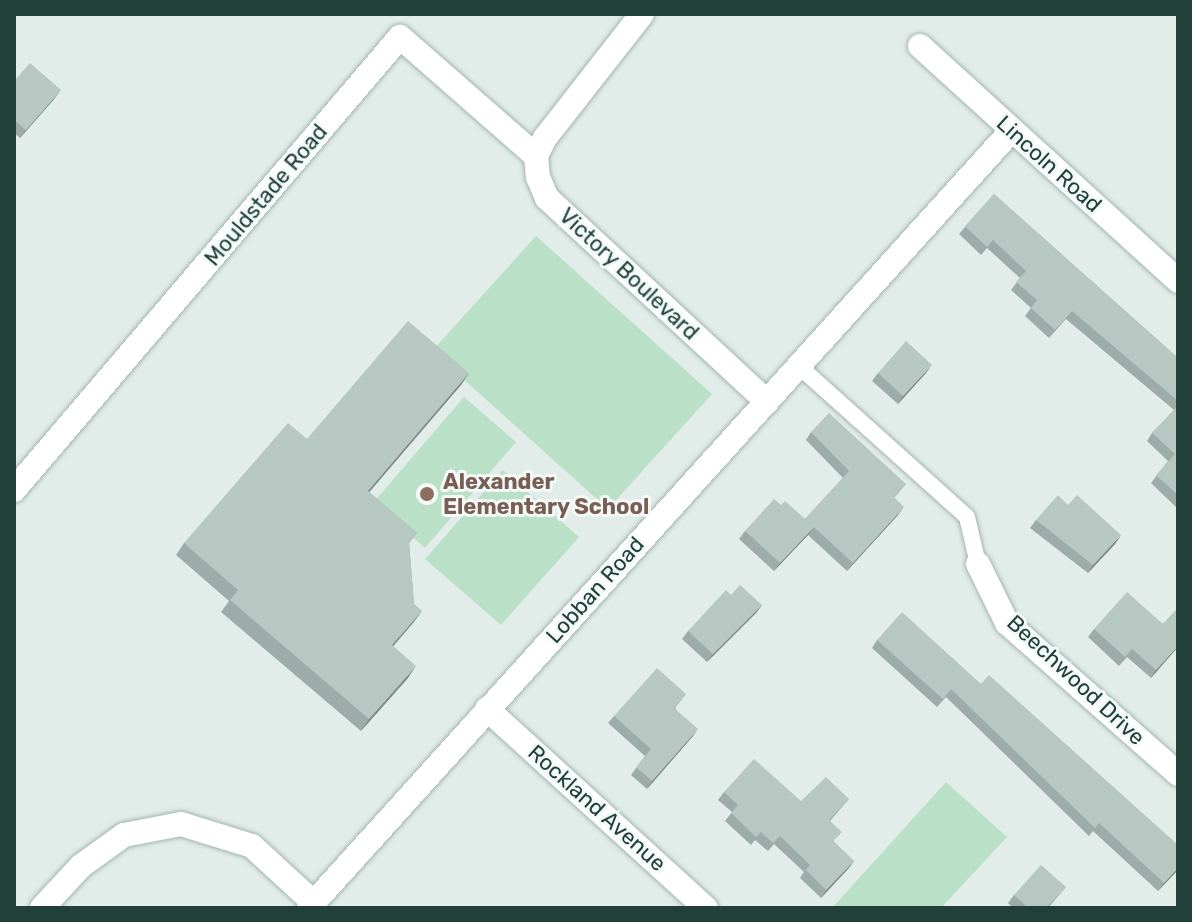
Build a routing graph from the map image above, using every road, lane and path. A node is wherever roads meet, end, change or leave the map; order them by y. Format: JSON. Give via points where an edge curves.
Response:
{"nodes":[{"id":1,"x":642,"y":14,"type":"edge"},
{"id":2,"x":920,"y":46,"type":"dead end"},
{"id":3,"x":1011,"y":131,"type":"junction"},
{"id":4,"x":536,"y":156,"type":"junction"},
{"id":5,"x":1178,"y":281,"type":"edge"},
{"id":6,"x":800,"y":367,"type":"junction"},
{"id":7,"x":767,"y":402,"type":"junction"},
{"id":8,"x":14,"y":490,"type":"edge"},
{"id":9,"x":978,"y":564,"type":"joint"},
{"id":10,"x":487,"y":709,"type":"junction"},
{"id":11,"x":1178,"y":774,"type":"edge"},
{"id":12,"x":312,"y":906,"type":"edge"},
{"id":13,"x":42,"y":908,"type":"edge"},
{"id":14,"x":706,"y":908,"type":"edge"}],
"edges":[{"from":1,"to":4,"type":"street"},
{"from":2,"to":3,"type":"street","name":"Lincoln Road"},
{"from":3,"to":5,"type":"street","name":"Lincoln Road"},
{"from":3,"to":6,"type":"street","name":"Lobban Road"},
{"from":4,"to":7,"type":"street","name":"Victory Boulevard","via":[[547,198]]},
{"from":4,"to":8,"type":"street","name":"Mouldstade Road","via":[[400,37]]},
{"from":6,"to":7,"type":"street","name":"Lobban Road"},
{"from":6,"to":9,"type":"lane","name":"Beechwood Drive","via":[[967,517]]},
{"from":7,"to":10,"type":"street","name":"Lobban Road"},
{"from":9,"to":11,"type":"street","name":"Beechwood Drive","via":[[1007,623]]},
{"from":10,"to":12,"type":"street","name":"Lobban Road"},
{"from":10,"to":14,"type":"street","name":"Rockland Avenue"},
{"from":12,"to":13,"type":"street","via":[[252,846],[181,824],[124,835],[81,866]]}]}
